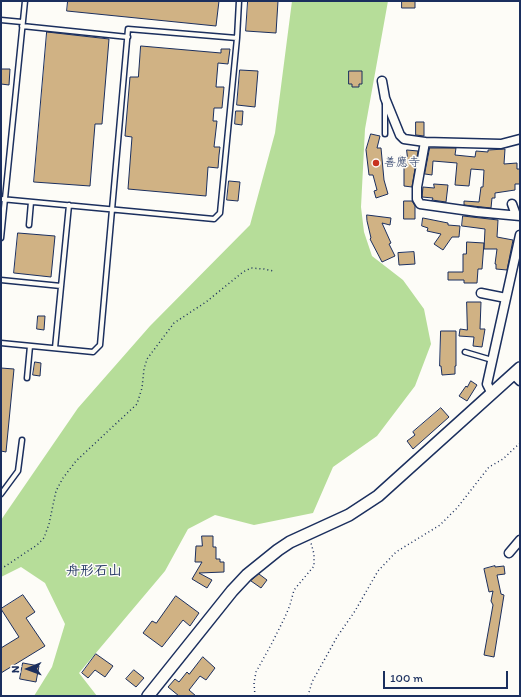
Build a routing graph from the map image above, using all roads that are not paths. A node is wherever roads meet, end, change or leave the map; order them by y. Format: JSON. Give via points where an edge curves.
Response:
{"nodes":[{"id":1,"x":24,"y":1,"type":"edge"},
{"id":2,"x":239,"y":1,"type":"edge"},
{"id":3,"x":1,"y":20,"type":"edge"},
{"id":4,"x":22,"y":24,"type":"junction"},
{"id":5,"x":128,"y":37,"type":"junction"},
{"id":6,"x":237,"y":38,"type":"junction"},
{"id":7,"x":382,"y":81,"type":"dead end"},
{"id":8,"x":385,"y":98,"type":"junction"},
{"id":9,"x":385,"y":134,"type":"dead end"},
{"id":10,"x":520,"y":139,"type":"edge"},
{"id":11,"x":424,"y":142,"type":"junction"},
{"id":12,"x":3,"y":199,"type":"edge"},
{"id":13,"x":31,"y":202,"type":"junction"},
{"id":14,"x":512,"y":204,"type":"dead end"},
{"id":15,"x":69,"y":205,"type":"junction"},
{"id":16,"x":112,"y":209,"type":"junction"},
{"id":17,"x":518,"y":216,"type":"edge"},
{"id":18,"x":29,"y":225,"type":"dead end"},
{"id":19,"x":520,"y":235,"type":"edge"},
{"id":20,"x":1,"y":238,"type":"edge"},
{"id":21,"x":1,"y":280,"type":"edge"},
{"id":22,"x":61,"y":286,"type":"junction"},
{"id":23,"x":481,"y":293,"type":"dead end"},
{"id":24,"x":506,"y":298,"type":"junction"},
{"id":25,"x":1,"y":343,"type":"edge"},
{"id":26,"x":30,"y":346,"type":"junction"},
{"id":27,"x":55,"y":348,"type":"junction"},
{"id":28,"x":465,"y":352,"type":"dead end"},
{"id":29,"x":492,"y":360,"type":"junction"},
{"id":30,"x":518,"y":375,"type":"edge"},
{"id":31,"x":27,"y":378,"type":"dead end"},
{"id":32,"x":492,"y":394,"type":"junction"},
{"id":33,"x":22,"y":440,"type":"dead end"},
{"id":34,"x":1,"y":494,"type":"edge"},
{"id":35,"x":520,"y":540,"type":"edge"},
{"id":36,"x":509,"y":553,"type":"dead end"},
{"id":37,"x":148,"y":696,"type":"edge"}],
"edges":[{"from":1,"to":4,"type":"lane"},
{"from":2,"to":6,"type":"lane"},
{"from":3,"to":4,"type":"lane"},
{"from":4,"to":5,"type":"lane"},
{"from":4,"to":12,"type":"lane"},
{"from":5,"to":6,"type":"lane","via":[[128,29]]},
{"from":5,"to":16,"type":"lane"},
{"from":6,"to":16,"type":"lane","via":[[220,213],[214,219]]},
{"from":7,"to":8,"type":"street"},
{"from":8,"to":9,"type":"lane"},
{"from":8,"to":11,"type":"street","via":[[400,135],[404,139]]},
{"from":10,"to":11,"type":"street","via":[[501,144]]},
{"from":11,"to":17,"type":"street","via":[[417,187],[417,199],[420,204]]},
{"from":12,"to":13,"type":"lane"},
{"from":12,"to":20,"type":"lane"},
{"from":13,"to":15,"type":"lane"},
{"from":13,"to":18,"type":"lane"},
{"from":14,"to":17,"type":"street"},
{"from":15,"to":16,"type":"lane"},
{"from":15,"to":22,"type":"lane"},
{"from":16,"to":27,"type":"lane","via":[[100,345],[93,352]]},
{"from":19,"to":24,"type":"street"},
{"from":21,"to":22,"type":"lane"},
{"from":22,"to":27,"type":"lane"},
{"from":23,"to":24,"type":"street"},
{"from":24,"to":29,"type":"street"},
{"from":25,"to":26,"type":"lane"},
{"from":26,"to":27,"type":"lane"},
{"from":26,"to":31,"type":"lane"},
{"from":28,"to":29,"type":"lane"},
{"from":29,"to":32,"type":"street","via":[[487,384]]},
{"from":30,"to":32,"type":"street"},
{"from":32,"to":37,"type":"street","via":[[378,496],[349,515],[278,550],[247,575]]},
{"from":33,"to":34,"type":"lane","via":[[18,471]]},
{"from":35,"to":36,"type":"street"}]}
